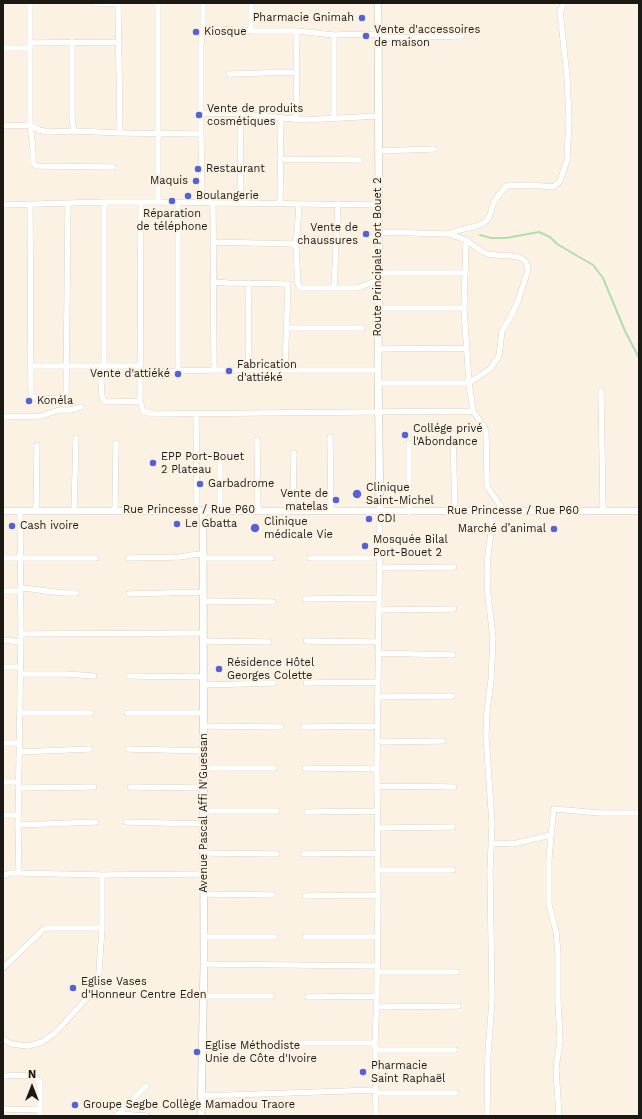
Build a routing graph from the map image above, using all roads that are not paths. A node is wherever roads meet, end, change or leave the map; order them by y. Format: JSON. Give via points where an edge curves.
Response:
{"nodes":[{"id":1,"x":30,"y":3,"type":"edge"},
{"id":2,"x":95,"y":3,"type":"edge"},
{"id":3,"x":118,"y":3,"type":"edge"},
{"id":4,"x":158,"y":3,"type":"edge"},
{"id":5,"x":203,"y":3,"type":"edge"},
{"id":6,"x":251,"y":3,"type":"edge"},
{"id":7,"x":378,"y":3,"type":"edge"},
{"id":8,"x":564,"y":3,"type":"edge"},
{"id":9,"x":203,"y":28,"type":"junction"},
{"id":10,"x":251,"y":31,"type":"junction"},
{"id":11,"x":297,"y":31,"type":"junction"},
{"id":12,"x":334,"y":35,"type":"junction"},
{"id":13,"x":378,"y":36,"type":"junction"},
{"id":14,"x":462,"y":36,"type":"dead end"},
{"id":15,"x":72,"y":42,"type":"junction"},
{"id":16,"x":119,"y":42,"type":"junction"},
{"id":17,"x":30,"y":45,"type":"junction"},
{"id":18,"x":3,"y":48,"type":"edge"},
{"id":19,"x":296,"y":72,"type":"junction"},
{"id":20,"x":229,"y":74,"type":"dead end"},
{"id":21,"x":201,"y":113,"type":"junction"},
{"id":22,"x":240,"y":114,"type":"junction"},
{"id":23,"x":378,"y":116,"type":"junction"},
{"id":24,"x":280,"y":117,"type":"junction"},
{"id":25,"x":296,"y":118,"type":"junction"},
{"id":26,"x":334,"y":118,"type":"junction"},
{"id":27,"x":30,"y":125,"type":"junction"},
{"id":28,"x":3,"y":126,"type":"edge"},
{"id":29,"x":74,"y":131,"type":"junction"},
{"id":30,"x":120,"y":133,"type":"junction"},
{"id":31,"x":158,"y":133,"type":"junction"},
{"id":32,"x":201,"y":134,"type":"junction"},
{"id":33,"x":434,"y":149,"type":"dead end"},
{"id":34,"x":378,"y":151,"type":"junction"},
{"id":35,"x":280,"y":159,"type":"junction"},
{"id":36,"x":360,"y":160,"type":"dead end"},
{"id":37,"x":113,"y":167,"type":"dead end"},
{"id":38,"x":104,"y":202,"type":"junction"},
{"id":39,"x":141,"y":202,"type":"junction"},
{"id":40,"x":158,"y":202,"type":"junction"},
{"id":41,"x":202,"y":202,"type":"junction"},
{"id":42,"x":178,"y":203,"type":"junction"},
{"id":43,"x":213,"y":203,"type":"junction"},
{"id":44,"x":241,"y":203,"type":"junction"},
{"id":45,"x":30,"y":204,"type":"junction"},
{"id":46,"x":68,"y":204,"type":"junction"},
{"id":47,"x":280,"y":204,"type":"junction"},
{"id":48,"x":299,"y":204,"type":"junction"},
{"id":49,"x":338,"y":204,"type":"junction"},
{"id":50,"x":3,"y":205,"type":"edge"},
{"id":51,"x":379,"y":205,"type":"junction"},
{"id":52,"x":379,"y":232,"type":"junction"},
{"id":53,"x":449,"y":234,"type":"junction"},
{"id":54,"x":466,"y":240,"type":"junction"},
{"id":55,"x":213,"y":242,"type":"junction"},
{"id":56,"x":294,"y":245,"type":"junction"},
{"id":57,"x":465,"y":273,"type":"junction"},
{"id":58,"x":378,"y":277,"type":"junction"},
{"id":59,"x":213,"y":282,"type":"junction"},
{"id":60,"x":249,"y":283,"type":"junction"},
{"id":61,"x":288,"y":284,"type":"junction"},
{"id":62,"x":298,"y":284,"type":"junction"},
{"id":63,"x":334,"y":288,"type":"junction"},
{"id":64,"x":379,"y":308,"type":"junction"},
{"id":65,"x":464,"y":308,"type":"junction"},
{"id":66,"x":287,"y":328,"type":"junction"},
{"id":67,"x":362,"y":328,"type":"dead end"},
{"id":68,"x":466,"y":348,"type":"junction"},
{"id":69,"x":378,"y":349,"type":"junction"},
{"id":70,"x":30,"y":366,"type":"junction"},
{"id":71,"x":67,"y":366,"type":"junction"},
{"id":72,"x":102,"y":367,"type":"junction"},
{"id":73,"x":140,"y":369,"type":"junction"},
{"id":74,"x":214,"y":370,"type":"junction"},
{"id":75,"x":248,"y":370,"type":"junction"},
{"id":76,"x":285,"y":370,"type":"junction"},
{"id":77,"x":378,"y":370,"type":"junction"},
{"id":78,"x":178,"y":371,"type":"junction"},
{"id":79,"x":469,"y":382,"type":"junction"},
{"id":80,"x":378,"y":383,"type":"junction"},
{"id":81,"x":601,"y":391,"type":"dead end"},
{"id":82,"x":140,"y":401,"type":"junction"},
{"id":83,"x":81,"y":407,"type":"dead end"},
{"id":84,"x":379,"y":412,"type":"junction"},
{"id":85,"x":473,"y":412,"type":"junction"},
{"id":86,"x":196,"y":414,"type":"junction"},
{"id":87,"x":3,"y":417,"type":"edge"},
{"id":88,"x":454,"y":434,"type":"dead end"},
{"id":89,"x":330,"y":437,"type":"dead end"},
{"id":90,"x":76,"y":438,"type":"dead end"},
{"id":91,"x":257,"y":440,"type":"dead end"},
{"id":92,"x":116,"y":443,"type":"dead end"},
{"id":93,"x":409,"y":443,"type":"dead end"},
{"id":94,"x":37,"y":445,"type":"dead end"},
{"id":95,"x":220,"y":453,"type":"dead end"},
{"id":96,"x":294,"y":453,"type":"dead end"},
{"id":97,"x":115,"y":510,"type":"junction"},
{"id":98,"x":200,"y":510,"type":"junction"},
{"id":99,"x":220,"y":510,"type":"junction"},
{"id":100,"x":258,"y":510,"type":"junction"},
{"id":101,"x":293,"y":510,"type":"junction"},
{"id":102,"x":3,"y":511,"type":"edge"},
{"id":103,"x":20,"y":511,"type":"junction"},
{"id":104,"x":36,"y":511,"type":"junction"},
{"id":105,"x":74,"y":511,"type":"junction"},
{"id":106,"x":332,"y":511,"type":"junction"},
{"id":107,"x":491,"y":511,"type":"junction"},
{"id":108,"x":504,"y":511,"type":"junction"},
{"id":109,"x":603,"y":511,"type":"junction"},
{"id":110,"x":639,"y":511,"type":"edge"},
{"id":111,"x":380,"y":512,"type":"junction"},
{"id":112,"x":409,"y":512,"type":"junction"},
{"id":113,"x":455,"y":512,"type":"junction"},
{"id":114,"x":203,"y":556,"type":"junction"},
{"id":115,"x":3,"y":558,"type":"edge"},
{"id":116,"x":20,"y":558,"type":"junction"},
{"id":117,"x":96,"y":558,"type":"dead end"},
{"id":118,"x":128,"y":558,"type":"dead end"},
{"id":119,"x":272,"y":558,"type":"dead end"},
{"id":120,"x":310,"y":558,"type":"dead end"},
{"id":121,"x":380,"y":558,"type":"junction"},
{"id":122,"x":454,"y":567,"type":"dead end"},
{"id":123,"x":379,"y":568,"type":"junction"},
{"id":124,"x":20,"y":589,"type":"junction"},
{"id":125,"x":3,"y":591,"type":"edge"},
{"id":126,"x":203,"y":592,"type":"junction"},
{"id":127,"x":76,"y":593,"type":"dead end"},
{"id":128,"x":129,"y":594,"type":"dead end"},
{"id":129,"x":379,"y":598,"type":"junction"},
{"id":130,"x":305,"y":599,"type":"dead end"},
{"id":131,"x":203,"y":600,"type":"junction"},
{"id":132,"x":273,"y":602,"type":"dead end"},
{"id":133,"x":454,"y":609,"type":"dead end"},
{"id":134,"x":379,"y":610,"type":"junction"},
{"id":135,"x":21,"y":634,"type":"junction"},
{"id":136,"x":203,"y":637,"type":"junction"},
{"id":137,"x":3,"y":640,"type":"edge"},
{"id":138,"x":306,"y":641,"type":"dead end"},
{"id":139,"x":20,"y":642,"type":"junction"},
{"id":140,"x":269,"y":642,"type":"dead end"},
{"id":141,"x":378,"y":642,"type":"junction"},
{"id":142,"x":378,"y":653,"type":"junction"},
{"id":143,"x":453,"y":655,"type":"dead end"},
{"id":144,"x":3,"y":667,"type":"edge"},
{"id":145,"x":20,"y":667,"type":"junction"},
{"id":146,"x":20,"y":674,"type":"junction"},
{"id":147,"x":94,"y":676,"type":"dead end"},
{"id":148,"x":129,"y":676,"type":"dead end"},
{"id":149,"x":204,"y":677,"type":"junction"},
{"id":150,"x":378,"y":682,"type":"junction"},
{"id":151,"x":274,"y":683,"type":"dead end"},
{"id":152,"x":306,"y":683,"type":"dead end"},
{"id":153,"x":204,"y":685,"type":"junction"},
{"id":154,"x":452,"y":696,"type":"dead end"},
{"id":155,"x":378,"y":697,"type":"junction"},
{"id":156,"x":19,"y":713,"type":"junction"},
{"id":157,"x":91,"y":713,"type":"dead end"},
{"id":158,"x":127,"y":713,"type":"dead end"},
{"id":159,"x":204,"y":713,"type":"junction"},
{"id":160,"x":204,"y":726,"type":"junction"},
{"id":161,"x":377,"y":726,"type":"junction"},
{"id":162,"x":281,"y":727,"type":"dead end"},
{"id":163,"x":303,"y":727,"type":"dead end"},
{"id":164,"x":442,"y":741,"type":"dead end"},
{"id":165,"x":377,"y":742,"type":"junction"},
{"id":166,"x":3,"y":744,"type":"edge"},
{"id":167,"x":19,"y":744,"type":"junction"},
{"id":168,"x":90,"y":749,"type":"dead end"},
{"id":169,"x":128,"y":749,"type":"dead end"},
{"id":170,"x":204,"y":751,"type":"junction"},
{"id":171,"x":19,"y":752,"type":"junction"},
{"id":172,"x":204,"y":768,"type":"junction"},
{"id":173,"x":274,"y":768,"type":"dead end"},
{"id":174,"x":305,"y":768,"type":"dead end"},
{"id":175,"x":377,"y":769,"type":"junction"},
{"id":176,"x":3,"y":782,"type":"edge"},
{"id":177,"x":18,"y":785,"type":"junction"},
{"id":178,"x":377,"y":786,"type":"junction"},
{"id":179,"x":94,"y":787,"type":"dead end"},
{"id":180,"x":130,"y":787,"type":"dead end"},
{"id":181,"x":454,"y":787,"type":"dead end"},
{"id":182,"x":203,"y":788,"type":"junction"},
{"id":183,"x":203,"y":811,"type":"junction"},
{"id":184,"x":277,"y":812,"type":"dead end"},
{"id":185,"x":307,"y":812,"type":"dead end"},
{"id":186,"x":377,"y":812,"type":"junction"},
{"id":187,"x":639,"y":813,"type":"edge"},
{"id":188,"x":3,"y":815,"type":"edge"},
{"id":189,"x":18,"y":815,"type":"junction"},
{"id":190,"x":96,"y":822,"type":"dead end"},
{"id":191,"x":126,"y":822,"type":"dead end"},
{"id":192,"x":203,"y":824,"type":"junction"},
{"id":193,"x":18,"y":825,"type":"junction"},
{"id":194,"x":453,"y":827,"type":"dead end"},
{"id":195,"x":377,"y":828,"type":"junction"},
{"id":196,"x":550,"y":835,"type":"junction"},
{"id":197,"x":491,"y":843,"type":"junction"},
{"id":198,"x":204,"y":852,"type":"junction"},
{"id":199,"x":377,"y":853,"type":"junction"},
{"id":200,"x":277,"y":854,"type":"dead end"},
{"id":201,"x":303,"y":854,"type":"dead end"},
{"id":202,"x":378,"y":870,"type":"junction"},
{"id":203,"x":454,"y":870,"type":"dead end"},
{"id":204,"x":19,"y":873,"type":"junction"},
{"id":205,"x":203,"y":874,"type":"junction"},
{"id":206,"x":102,"y":875,"type":"junction"},
{"id":207,"x":3,"y":876,"type":"edge"},
{"id":208,"x":204,"y":894,"type":"junction"},
{"id":209,"x":273,"y":895,"type":"dead end"},
{"id":210,"x":378,"y":895,"type":"junction"},
{"id":211,"x":306,"y":896,"type":"dead end"},
{"id":212,"x":102,"y":928,"type":"junction"},
{"id":213,"x":204,"y":937,"type":"junction"},
{"id":214,"x":305,"y":937,"type":"dead end"},
{"id":215,"x":377,"y":937,"type":"junction"},
{"id":216,"x":276,"y":938,"type":"dead end"},
{"id":217,"x":204,"y":964,"type":"junction"},
{"id":218,"x":3,"y":968,"type":"edge"},
{"id":219,"x":378,"y":969,"type":"junction"},
{"id":220,"x":457,"y":972,"type":"dead end"},
{"id":221,"x":203,"y":996,"type":"junction"},
{"id":222,"x":272,"y":996,"type":"dead end"},
{"id":223,"x":377,"y":996,"type":"junction"},
{"id":224,"x":308,"y":997,"type":"dead end"},
{"id":225,"x":458,"y":1006,"type":"dead end"},
{"id":226,"x":377,"y":1007,"type":"junction"},
{"id":227,"x":3,"y":1039,"type":"edge"},
{"id":228,"x":375,"y":1042,"type":"junction"},
{"id":229,"x":202,"y":1043,"type":"junction"},
{"id":230,"x":375,"y":1050,"type":"junction"},
{"id":231,"x":455,"y":1050,"type":"dead end"},
{"id":232,"x":3,"y":1076,"type":"edge"},
{"id":233,"x":146,"y":1086,"type":"dead end"},
{"id":234,"x":376,"y":1092,"type":"junction"},
{"id":235,"x":456,"y":1093,"type":"dead end"},
{"id":236,"x":201,"y":1096,"type":"junction"},
{"id":237,"x":3,"y":1109,"type":"edge"},
{"id":238,"x":40,"y":1110,"type":"junction"},
{"id":239,"x":40,"y":1116,"type":"edge"},
{"id":240,"x":147,"y":1116,"type":"edge"},
{"id":241,"x":201,"y":1116,"type":"edge"},
{"id":242,"x":376,"y":1116,"type":"edge"},
{"id":243,"x":487,"y":1116,"type":"edge"},
{"id":244,"x":559,"y":1116,"type":"edge"}],
"edges":[{"from":1,"to":17,"type":"street"},
{"from":2,"to":3,"type":"street"},
{"from":3,"to":16,"type":"street"},
{"from":4,"to":31,"type":"street"},
{"from":5,"to":9,"type":"street"},
{"from":6,"to":10,"type":"street"},
{"from":7,"to":13,"type":"street","name":"Route Principale Port Bouet 2"},
{"from":8,"to":53,"type":"street","via":[[560,11],[569,118],[567,160],[560,181],[553,186],[506,186],[494,202],[486,221]]},
{"from":9,"to":10,"type":"street"},
{"from":9,"to":21,"type":"street"},
{"from":10,"to":11,"type":"street"},
{"from":11,"to":12,"type":"street"},
{"from":11,"to":19,"type":"street"},
{"from":12,"to":13,"type":"street"},
{"from":12,"to":26,"type":"street"},
{"from":13,"to":14,"type":"street"},
{"from":13,"to":23,"type":"street","name":"Route Principale Port Bouet 2"},
{"from":15,"to":16,"type":"street"},
{"from":15,"to":17,"type":"street"},
{"from":15,"to":29,"type":"street"},
{"from":16,"to":30,"type":"street"},
{"from":17,"to":18,"type":"street"},
{"from":17,"to":27,"type":"street"},
{"from":19,"to":20,"type":"street"},
{"from":19,"to":25,"type":"street"},
{"from":21,"to":22,"type":"street"},
{"from":21,"to":32,"type":"street"},
{"from":22,"to":24,"type":"street"},
{"from":22,"to":44,"type":"street"},
{"from":23,"to":26,"type":"street"},
{"from":23,"to":34,"type":"street","name":"Route Principale Port Bouet 2"},
{"from":24,"to":25,"type":"street"},
{"from":24,"to":35,"type":"street"},
{"from":25,"to":26,"type":"street"},
{"from":27,"to":28,"type":"street"},
{"from":27,"to":29,"type":"street","via":[[48,132]]},
{"from":27,"to":37,"type":"street","via":[[33,163],[36,166]]},
{"from":29,"to":30,"type":"street"},
{"from":30,"to":31,"type":"street"},
{"from":31,"to":32,"type":"street"},
{"from":31,"to":40,"type":"street"},
{"from":32,"to":41,"type":"street"},
{"from":33,"to":34,"type":"street"},
{"from":34,"to":51,"type":"street","name":"Route Principale Port Bouet 2"},
{"from":35,"to":36,"type":"street"},
{"from":35,"to":47,"type":"street"},
{"from":38,"to":39,"type":"street"},
{"from":38,"to":46,"type":"street"},
{"from":38,"to":72,"type":"street"},
{"from":39,"to":40,"type":"street"},
{"from":39,"to":73,"type":"street"},
{"from":40,"to":42,"type":"street"},
{"from":41,"to":42,"type":"street"},
{"from":41,"to":43,"type":"street"},
{"from":42,"to":78,"type":"street"},
{"from":43,"to":44,"type":"street"},
{"from":43,"to":55,"type":"street"},
{"from":44,"to":47,"type":"street"},
{"from":45,"to":46,"type":"street"},
{"from":45,"to":50,"type":"street"},
{"from":45,"to":70,"type":"street"},
{"from":46,"to":71,"type":"street"},
{"from":47,"to":48,"type":"street"},
{"from":48,"to":49,"type":"street"},
{"from":48,"to":56,"type":"street"},
{"from":49,"to":51,"type":"street"},
{"from":49,"to":63,"type":"street"},
{"from":51,"to":52,"type":"street","name":"Route Principale Port Bouet 2"},
{"from":52,"to":53,"type":"street"},
{"from":52,"to":58,"type":"street","name":"Route Principale Port Bouet 2"},
{"from":53,"to":54,"type":"street"},
{"from":54,"to":57,"type":"street"},
{"from":54,"to":79,"type":"street","via":[[482,252],[516,257],[528,266],[518,301],[502,331],[499,356],[490,369]]},
{"from":55,"to":56,"type":"street"},
{"from":55,"to":59,"type":"street"},
{"from":56,"to":62,"type":"street"},
{"from":57,"to":58,"type":"street"},
{"from":57,"to":65,"type":"street"},
{"from":58,"to":63,"type":"street","via":[[358,288]]},
{"from":58,"to":64,"type":"street","name":"Route Principale Port Bouet 2"},
{"from":59,"to":60,"type":"street"},
{"from":59,"to":74,"type":"street"},
{"from":60,"to":61,"type":"street"},
{"from":60,"to":75,"type":"street"},
{"from":61,"to":62,"type":"street"},
{"from":61,"to":66,"type":"street"},
{"from":62,"to":63,"type":"street","via":[[300,288]]},
{"from":64,"to":65,"type":"street"},
{"from":64,"to":69,"type":"street","name":"Route Principale Port Bouet 2"},
{"from":65,"to":68,"type":"street"},
{"from":66,"to":67,"type":"street"},
{"from":66,"to":76,"type":"street"},
{"from":68,"to":69,"type":"street"},
{"from":68,"to":79,"type":"street"},
{"from":69,"to":77,"type":"street","name":"Route Principale Port Bouet 2"},
{"from":70,"to":71,"type":"street"},
{"from":70,"to":71,"type":"street","via":[[32,398],[66,396]]},
{"from":71,"to":72,"type":"street"},
{"from":72,"to":73,"type":"street"},
{"from":72,"to":82,"type":"street","via":[[104,401]]},
{"from":73,"to":78,"type":"street"},
{"from":73,"to":82,"type":"street"},
{"from":74,"to":75,"type":"street"},
{"from":74,"to":78,"type":"street"},
{"from":75,"to":76,"type":"street"},
{"from":76,"to":77,"type":"street"},
{"from":77,"to":80,"type":"street","name":"Route Principale Port Bouet 2"},
{"from":79,"to":80,"type":"street"},
{"from":79,"to":85,"type":"street"},
{"from":80,"to":84,"type":"street","name":"Route Principale Port Bouet 2"},
{"from":81,"to":109,"type":"street"},
{"from":82,"to":86,"type":"street","via":[[144,411],[149,414]]},
{"from":83,"to":87,"type":"street","via":[[41,416]]},
{"from":84,"to":85,"type":"street"},
{"from":84,"to":86,"type":"street"},
{"from":84,"to":111,"type":"street","name":"Route Principale Port Bouet 2"},
{"from":85,"to":108,"type":"street","via":[[486,433],[488,488]]},
{"from":86,"to":98,"type":"street"},
{"from":88,"to":113,"type":"street"},
{"from":89,"to":106,"type":"street"},
{"from":90,"to":105,"type":"street"},
{"from":91,"to":100,"type":"street"},
{"from":92,"to":97,"type":"street"},
{"from":93,"to":112,"type":"street"},
{"from":94,"to":104,"type":"street"},
{"from":95,"to":99,"type":"street"},
{"from":96,"to":101,"type":"street"},
{"from":97,"to":98,"type":"street","name":"Rue Princesse / Rue P60"},
{"from":97,"to":105,"type":"street","name":"Rue Princesse / Rue P60"},
{"from":98,"to":99,"type":"street","name":"Rue Princesse / Rue P60"},
{"from":98,"to":114,"type":"street","name":"Avenue Pascal Affi N'Guessan"},
{"from":99,"to":100,"type":"street","name":"Rue Princesse / Rue P60"},
{"from":100,"to":101,"type":"street","name":"Rue Princesse / Rue P60"},
{"from":101,"to":106,"type":"street","name":"Rue Princesse / Rue P60"},
{"from":102,"to":103,"type":"street","name":"Rue Princesse / Rue P60"},
{"from":103,"to":104,"type":"street","name":"Rue Princesse / Rue P60"},
{"from":103,"to":116,"type":"street"},
{"from":104,"to":105,"type":"street","name":"Rue Princesse / Rue P60"},
{"from":106,"to":111,"type":"street","name":"Rue Princesse / Rue P60"},
{"from":107,"to":108,"type":"street","name":"Rue Princesse / Rue P60"},
{"from":107,"to":113,"type":"street","name":"Rue Princesse / Rue P60"},
{"from":107,"to":197,"type":"street","via":[[488,572],[493,644],[486,736]]},
{"from":108,"to":109,"type":"street","name":"Rue Princesse / Rue P60"},
{"from":109,"to":110,"type":"street","name":"Rue Princesse / Rue P60"},
{"from":111,"to":112,"type":"street","name":"Rue Princesse / Rue P60"},
{"from":111,"to":121,"type":"street"},
{"from":112,"to":113,"type":"street","name":"Rue Princesse / Rue P60"},
{"from":114,"to":118,"type":"street"},
{"from":114,"to":119,"type":"street"},
{"from":114,"to":126,"type":"street","name":"Avenue Pascal Affi N'Guessan"},
{"from":115,"to":116,"type":"street"},
{"from":116,"to":117,"type":"street"},
{"from":116,"to":124,"type":"street"},
{"from":120,"to":121,"type":"street"},
{"from":121,"to":123,"type":"street"},
{"from":122,"to":123,"type":"street"},
{"from":123,"to":129,"type":"street"},
{"from":124,"to":125,"type":"street"},
{"from":124,"to":127,"type":"street"},
{"from":124,"to":135,"type":"street"},
{"from":126,"to":128,"type":"street"},
{"from":126,"to":131,"type":"street","name":"Avenue Pascal Affi N'Guessan"},
{"from":129,"to":130,"type":"street"},
{"from":129,"to":134,"type":"street"},
{"from":131,"to":132,"type":"street"},
{"from":131,"to":136,"type":"street","name":"Avenue Pascal Affi N'Guessan"},
{"from":133,"to":134,"type":"street"},
{"from":134,"to":141,"type":"street"},
{"from":135,"to":136,"type":"street"},
{"from":135,"to":139,"type":"street"},
{"from":136,"to":140,"type":"street"},
{"from":136,"to":149,"type":"street","name":"Avenue Pascal Affi N'Guessan"},
{"from":137,"to":139,"type":"street"},
{"from":138,"to":141,"type":"street"},
{"from":139,"to":145,"type":"street"},
{"from":141,"to":142,"type":"street"},
{"from":142,"to":143,"type":"street"},
{"from":142,"to":150,"type":"street"},
{"from":144,"to":145,"type":"street"},
{"from":145,"to":146,"type":"street"},
{"from":146,"to":147,"type":"street"},
{"from":146,"to":156,"type":"street"},
{"from":148,"to":149,"type":"street"},
{"from":149,"to":153,"type":"street","name":"Avenue Pascal Affi N'Guessan"},
{"from":150,"to":152,"type":"street"},
{"from":150,"to":155,"type":"street"},
{"from":151,"to":153,"type":"street"},
{"from":153,"to":159,"type":"street","name":"Avenue Pascal Affi N'Guessan"},
{"from":154,"to":155,"type":"street"},
{"from":155,"to":161,"type":"street"},
{"from":156,"to":157,"type":"street"},
{"from":156,"to":167,"type":"street"},
{"from":158,"to":159,"type":"street"},
{"from":159,"to":160,"type":"street","name":"Avenue Pascal Affi N'Guessan"},
{"from":160,"to":162,"type":"street"},
{"from":160,"to":170,"type":"street","name":"Avenue Pascal Affi N'Guessan"},
{"from":161,"to":163,"type":"street"},
{"from":161,"to":165,"type":"street"},
{"from":164,"to":165,"type":"street"},
{"from":165,"to":175,"type":"street"},
{"from":166,"to":167,"type":"street"},
{"from":167,"to":171,"type":"street"},
{"from":168,"to":171,"type":"street"},
{"from":169,"to":170,"type":"street"},
{"from":170,"to":172,"type":"street","name":"Avenue Pascal Affi N'Guessan"},
{"from":171,"to":177,"type":"street"},
{"from":172,"to":173,"type":"street"},
{"from":172,"to":182,"type":"street","name":"Avenue Pascal Affi N'Guessan"},
{"from":174,"to":175,"type":"street"},
{"from":175,"to":178,"type":"street"},
{"from":176,"to":177,"type":"street"},
{"from":177,"to":179,"type":"street"},
{"from":177,"to":189,"type":"street"},
{"from":178,"to":181,"type":"street"},
{"from":178,"to":186,"type":"street"},
{"from":180,"to":182,"type":"street"},
{"from":182,"to":183,"type":"street","name":"Avenue Pascal Affi N'Guessan"},
{"from":183,"to":184,"type":"street"},
{"from":183,"to":192,"type":"street","name":"Avenue Pascal Affi N'Guessan"},
{"from":185,"to":186,"type":"street"},
{"from":186,"to":195,"type":"street"},
{"from":187,"to":196,"type":"street","via":[[554,809]]},
{"from":188,"to":189,"type":"street"},
{"from":189,"to":193,"type":"street"},
{"from":190,"to":193,"type":"street"},
{"from":191,"to":192,"type":"street"},
{"from":192,"to":198,"type":"street","name":"Avenue Pascal Affi N'Guessan"},
{"from":193,"to":204,"type":"street"},
{"from":194,"to":195,"type":"street"},
{"from":195,"to":199,"type":"street"},
{"from":196,"to":197,"type":"street","via":[[513,844]]},
{"from":196,"to":244,"type":"street","via":[[549,905],[556,931],[558,954],[560,1040],[556,1069]]},
{"from":197,"to":243,"type":"street","via":[[492,1001]]},
{"from":198,"to":200,"type":"street"},
{"from":198,"to":205,"type":"street","name":"Avenue Pascal Affi N'Guessan"},
{"from":199,"to":201,"type":"street"},
{"from":199,"to":202,"type":"street"},
{"from":202,"to":203,"type":"street"},
{"from":202,"to":210,"type":"street"},
{"from":204,"to":206,"type":"street"},
{"from":204,"to":207,"type":"street"},
{"from":205,"to":206,"type":"street"},
{"from":205,"to":208,"type":"street","name":"Avenue Pascal Affi N'Guessan"},
{"from":206,"to":212,"type":"street"},
{"from":208,"to":209,"type":"street"},
{"from":208,"to":213,"type":"street","name":"Avenue Pascal Affi N'Guessan"},
{"from":210,"to":211,"type":"street"},
{"from":210,"to":215,"type":"street"},
{"from":212,"to":218,"type":"street","via":[[45,928]]},
{"from":212,"to":227,"type":"street","via":[[99,979],[94,991],[42,1042],[28,1046],[11,1044]]},
{"from":213,"to":216,"type":"street"},
{"from":213,"to":217,"type":"street","name":"Avenue Pascal Affi N'Guessan"},
{"from":214,"to":215,"type":"street"},
{"from":215,"to":219,"type":"street"},
{"from":217,"to":219,"type":"street"},
{"from":217,"to":221,"type":"street","name":"Avenue Pascal Affi N'Guessan"},
{"from":219,"to":220,"type":"street"},
{"from":219,"to":223,"type":"street"},
{"from":221,"to":222,"type":"street"},
{"from":221,"to":229,"type":"street","name":"Avenue Pascal Affi N'Guessan"},
{"from":223,"to":224,"type":"street"},
{"from":223,"to":226,"type":"street"},
{"from":225,"to":226,"type":"street"},
{"from":226,"to":228,"type":"street"},
{"from":228,"to":229,"type":"street"},
{"from":228,"to":230,"type":"street"},
{"from":229,"to":236,"type":"street","name":"Avenue Pascal Affi N'Guessan"},
{"from":230,"to":231,"type":"street"},
{"from":230,"to":234,"type":"street"},
{"from":232,"to":238,"type":"street","via":[[31,1076],[40,1081]]},
{"from":233,"to":240,"type":"street","via":[[118,1114]]},
{"from":234,"to":235,"type":"street"},
{"from":234,"to":236,"type":"street"},
{"from":234,"to":242,"type":"street"},
{"from":236,"to":241,"type":"street","name":"Avenue Pascal Affi N'Guessan"},
{"from":237,"to":238,"type":"street"},
{"from":238,"to":239,"type":"street"}]}
